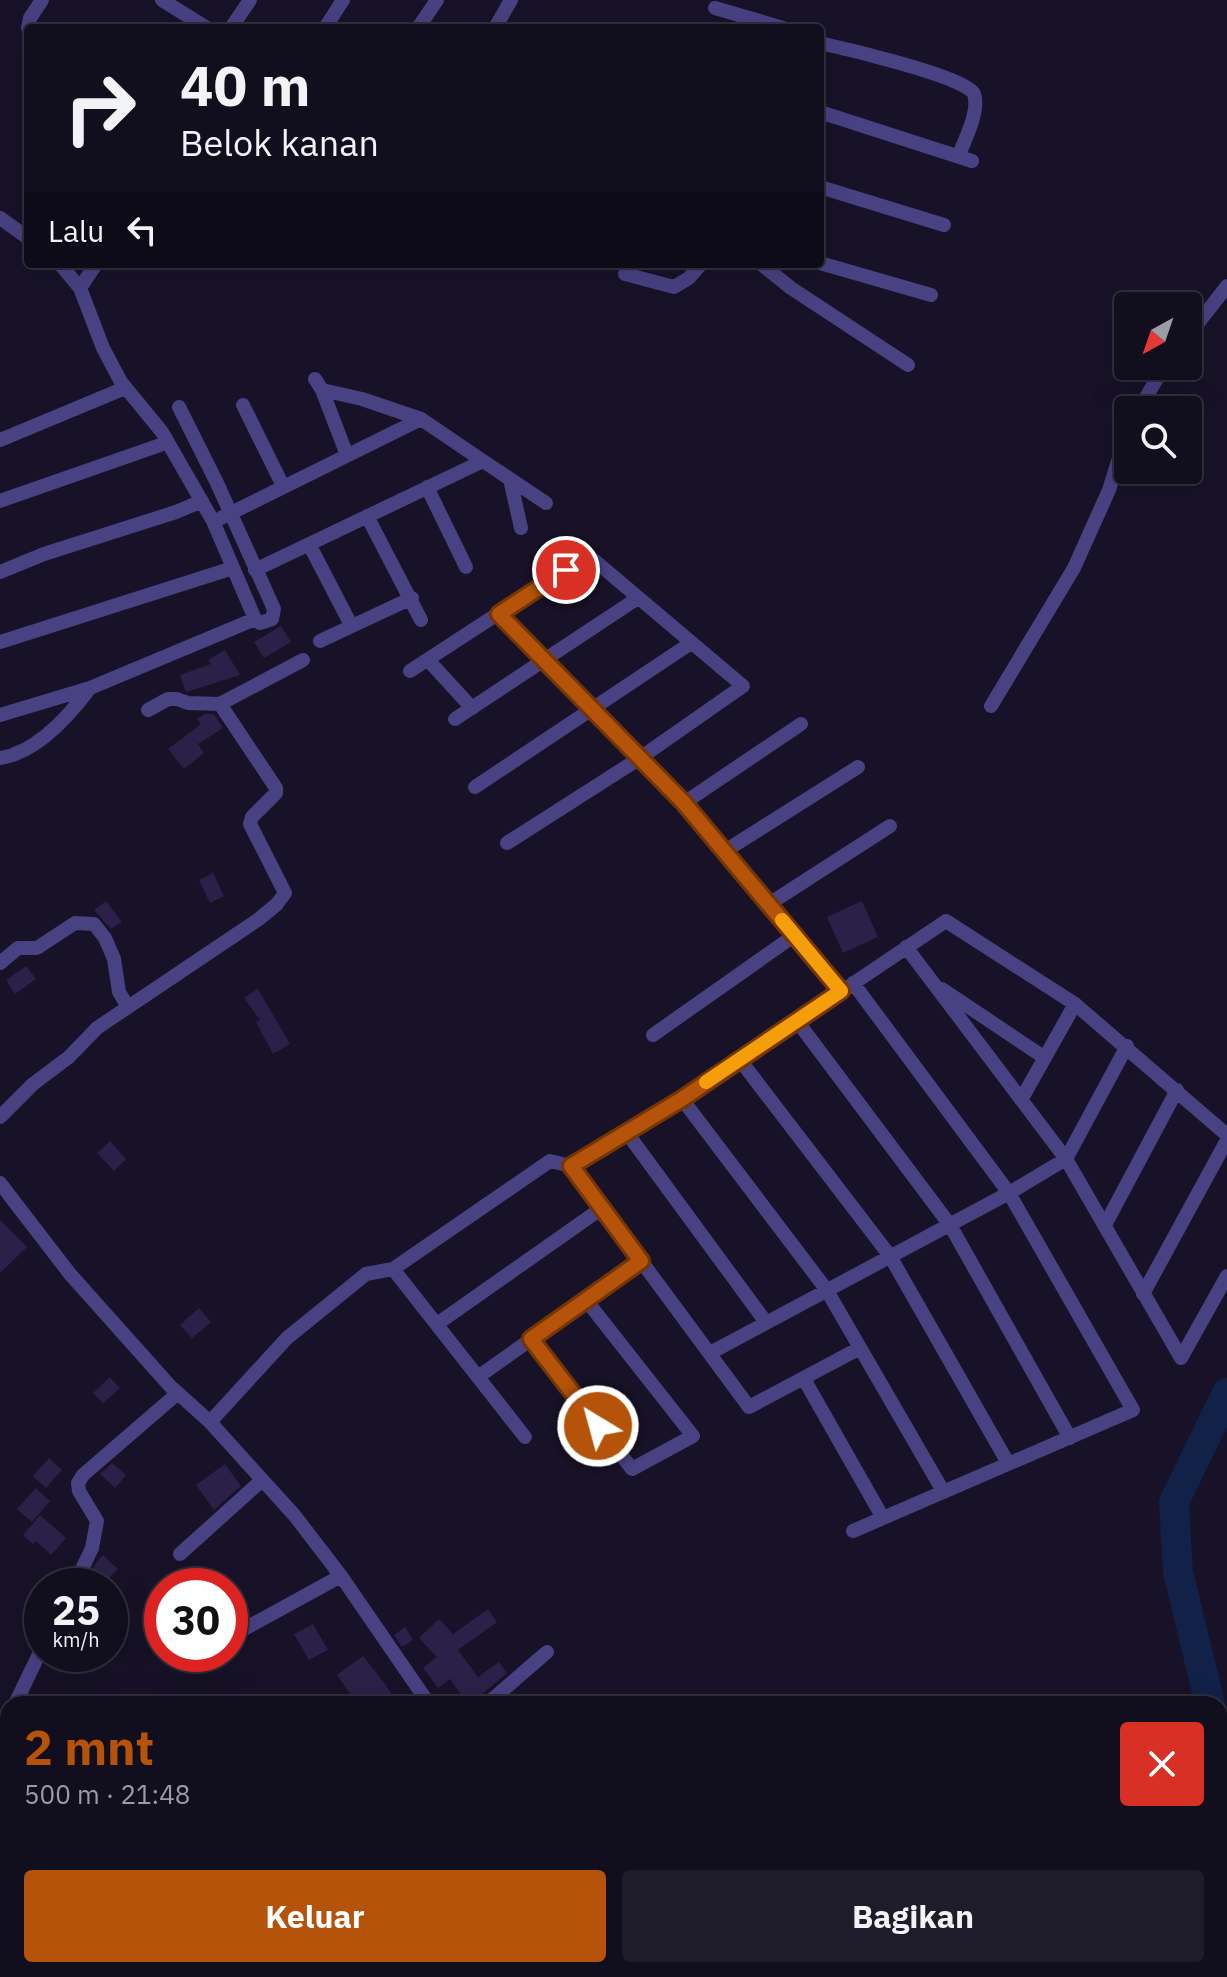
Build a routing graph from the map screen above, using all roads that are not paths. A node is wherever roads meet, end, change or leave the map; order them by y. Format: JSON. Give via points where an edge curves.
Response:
{"nodes":[{"id":1,"x":42,"y":0,"type":"edge"},
{"id":2,"x":250,"y":0,"type":"edge"},
{"id":3,"x":343,"y":0,"type":"edge"},
{"id":4,"x":437,"y":0,"type":"edge"},
{"id":5,"x":511,"y":0,"type":"edge"},
{"id":6,"x":166,"y":1,"type":"edge"},
{"id":7,"x":715,"y":8,"type":"dead end"},
{"id":8,"x":29,"y":24,"type":"edge"},
{"id":9,"x":201,"y":24,"type":"edge"},
{"id":10,"x":234,"y":24,"type":"edge"},
{"id":11,"x":328,"y":24,"type":"edge"},
{"id":12,"x":421,"y":24,"type":"edge"},
{"id":13,"x":497,"y":24,"type":"edge"},
{"id":14,"x":769,"y":24,"type":"edge"},
{"id":15,"x":824,"y":44,"type":"edge"},
{"id":16,"x":824,"y":113,"type":"edge"},
{"id":17,"x":824,"y":188,"type":"edge"},
{"id":18,"x":0,"y":218,"type":"edge"},
{"id":19,"x":944,"y":225,"type":"dead end"},
{"id":20,"x":24,"y":235,"type":"edge"},
{"id":21,"x":824,"y":264,"type":"edge"},
{"id":22,"x":63,"y":268,"type":"edge"},
{"id":23,"x":93,"y":268,"type":"edge"},
{"id":24,"x":698,"y":268,"type":"edge"},
{"id":25,"x":766,"y":268,"type":"edge"},
{"id":26,"x":625,"y":274,"type":"dead end"},
{"id":27,"x":1227,"y":286,"type":"edge"},
{"id":28,"x":80,"y":288,"type":"junction"},
{"id":29,"x":931,"y":295,"type":"dead end"},
{"id":30,"x":1202,"y":318,"type":"edge"},
{"id":31,"x":908,"y":365,"type":"dead end"},
{"id":32,"x":125,"y":388,"type":"junction"},
{"id":33,"x":243,"y":405,"type":"dead end"},
{"id":34,"x":179,"y":407,"type":"dead end"},
{"id":35,"x":421,"y":419,"type":"junction"},
{"id":36,"x":0,"y":440,"type":"edge"},
{"id":37,"x":166,"y":443,"type":"junction"},
{"id":38,"x":347,"y":455,"type":"junction"},
{"id":39,"x":483,"y":461,"type":"junction"},
{"id":40,"x":1114,"y":474,"type":"edge"},
{"id":41,"x":510,"y":479,"type":"junction"},
{"id":42,"x":283,"y":486,"type":"junction"},
{"id":43,"x":427,"y":487,"type":"junction"},
{"id":44,"x":0,"y":501,"type":"edge"},
{"id":45,"x":202,"y":501,"type":"junction"},
{"id":46,"x":546,"y":503,"type":"dead end"},
{"id":47,"x":230,"y":515,"type":"junction"},
{"id":48,"x":367,"y":516,"type":"junction"},
{"id":49,"x":213,"y":521,"type":"junction"},
{"id":50,"x":521,"y":528,"type":"dead end"},
{"id":51,"x":309,"y":544,"type":"junction"},
{"id":52,"x":466,"y":567,"type":"dead end"},
{"id":53,"x":233,"y":568,"type":"junction"},
{"id":54,"x":255,"y":570,"type":"junction"},
{"id":55,"x":0,"y":572,"type":"edge"},
{"id":56,"x":412,"y":598,"type":"junction"},
{"id":57,"x":638,"y":598,"type":"junction"},
{"id":58,"x":499,"y":614,"type":"junction"},
{"id":59,"x":255,"y":619,"type":"junction"},
{"id":60,"x":421,"y":620,"type":"dead end"},
{"id":61,"x":351,"y":625,"type":"junction"},
{"id":62,"x":320,"y":641,"type":"dead end"},
{"id":63,"x":0,"y":642,"type":"edge"},
{"id":64,"x":691,"y":643,"type":"junction"},
{"id":65,"x":303,"y":660,"type":"dead end"},
{"id":66,"x":428,"y":660,"type":"junction"},
{"id":67,"x":544,"y":660,"type":"junction"},
{"id":68,"x":410,"y":671,"type":"dead end"},
{"id":69,"x":90,"y":688,"type":"junction"},
{"id":70,"x":220,"y":704,"type":"junction"},
{"id":71,"x":991,"y":706,"type":"dead end"},
{"id":72,"x":472,"y":708,"type":"junction"},
{"id":73,"x":592,"y":709,"type":"junction"},
{"id":74,"x":148,"y":710,"type":"dead end"},
{"id":75,"x":0,"y":715,"type":"edge"},
{"id":76,"x":455,"y":719,"type":"dead end"},
{"id":77,"x":801,"y":724,"type":"dead end"},
{"id":78,"x":0,"y":758,"type":"edge"},
{"id":79,"x":640,"y":758,"type":"junction"},
{"id":80,"x":858,"y":767,"type":"dead end"},
{"id":81,"x":475,"y":787,"type":"dead end"},
{"id":82,"x":684,"y":803,"type":"junction"},
{"id":83,"x":890,"y":826,"type":"dead end"},
{"id":84,"x":507,"y":843,"type":"dead end"},
{"id":85,"x":725,"y":851,"type":"junction"},
{"id":86,"x":769,"y":904,"type":"junction"},
{"id":87,"x":795,"y":935,"type":"junction"},
{"id":88,"x":906,"y":947,"type":"junction"},
{"id":89,"x":0,"y":963,"type":"edge"},
{"id":90,"x":932,"y":982,"type":"junction"},
{"id":91,"x":847,"y":987,"type":"junction"},
{"id":92,"x":1075,"y":1004,"type":"junction"},
{"id":93,"x":128,"y":1007,"type":"junction"},
{"id":94,"x":797,"y":1021,"type":"junction"},
{"id":95,"x":653,"y":1035,"type":"dead end"},
{"id":96,"x":1127,"y":1046,"type":"junction"},
{"id":97,"x":1045,"y":1058,"type":"junction"},
{"id":98,"x":740,"y":1060,"type":"junction"},
{"id":99,"x":1177,"y":1090,"type":"junction"},
{"id":100,"x":682,"y":1099,"type":"junction"},
{"id":101,"x":1021,"y":1100,"type":"junction"},
{"id":102,"x":0,"y":1117,"type":"edge"},
{"id":103,"x":627,"y":1133,"type":"junction"},
{"id":104,"x":1227,"y":1138,"type":"edge"},
{"id":105,"x":1066,"y":1159,"type":"junction"},
{"id":106,"x":571,"y":1166,"type":"junction"},
{"id":107,"x":0,"y":1183,"type":"edge"},
{"id":108,"x":1009,"y":1193,"type":"junction"},
{"id":109,"x":602,"y":1208,"type":"junction"},
{"id":110,"x":950,"y":1225,"type":"junction"},
{"id":111,"x":1105,"y":1225,"type":"junction"},
{"id":112,"x":890,"y":1256,"type":"junction"},
{"id":113,"x":641,"y":1261,"type":"junction"},
{"id":114,"x":393,"y":1269,"type":"junction"},
{"id":115,"x":1227,"y":1276,"type":"edge"},
{"id":116,"x":826,"y":1289,"type":"junction"},
{"id":117,"x":1143,"y":1294,"type":"junction"},
{"id":118,"x":586,"y":1300,"type":"junction"},
{"id":119,"x":765,"y":1321,"type":"junction"},
{"id":120,"x":437,"y":1324,"type":"junction"},
{"id":121,"x":531,"y":1339,"type":"junction"},
{"id":122,"x":860,"y":1348,"type":"junction"},
{"id":123,"x":710,"y":1353,"type":"junction"},
{"id":124,"x":478,"y":1377,"type":"junction"},
{"id":125,"x":804,"y":1379,"type":"junction"},
{"id":126,"x":178,"y":1393,"type":"junction"},
{"id":127,"x":210,"y":1422,"type":"junction"},
{"id":128,"x":525,"y":1437,"type":"dead end"},
{"id":129,"x":1070,"y":1438,"type":"junction"},
{"id":130,"x":1008,"y":1463,"type":"junction"},
{"id":131,"x":261,"y":1481,"type":"junction"},
{"id":132,"x":943,"y":1491,"type":"junction"},
{"id":133,"x":883,"y":1518,"type":"junction"},
{"id":134,"x":853,"y":1531,"type":"dead end"},
{"id":135,"x":180,"y":1554,"type":"dead end"},
{"id":136,"x":83,"y":1568,"type":"edge"},
{"id":137,"x":341,"y":1576,"type":"junction"},
{"id":138,"x":248,"y":1627,"type":"edge"},
{"id":139,"x":547,"y":1652,"type":"dead end"},
{"id":140,"x":30,"y":1672,"type":"edge"},
{"id":141,"x":19,"y":1696,"type":"edge"},
{"id":142,"x":424,"y":1696,"type":"edge"},
{"id":143,"x":496,"y":1696,"type":"edge"}],
"edges":[{"from":1,"to":8,"type":"street"},
{"from":2,"to":10,"type":"street"},
{"from":3,"to":11,"type":"street"},
{"from":4,"to":12,"type":"street"},
{"from":5,"to":13,"type":"street"},
{"from":6,"to":9,"type":"street"},
{"from":7,"to":14,"type":"street"},
{"from":15,"to":16,"type":"street","via":[[914,67],[969,87],[974,95],[966,158]]},
{"from":17,"to":19,"type":"street"},
{"from":18,"to":20,"type":"street"},
{"from":21,"to":29,"type":"street"},
{"from":22,"to":28,"type":"street"},
{"from":23,"to":28,"type":"street"},
{"from":24,"to":26,"type":"street","via":[[674,287]]},
{"from":25,"to":31,"type":"street"},
{"from":27,"to":30,"type":"street"},
{"from":28,"to":32,"type":"street"},
{"from":32,"to":36,"type":"street"},
{"from":32,"to":37,"type":"street"},
{"from":33,"to":42,"type":"street"},
{"from":34,"to":47,"type":"street"},
{"from":35,"to":38,"type":"street"},
{"from":35,"to":38,"type":"street","via":[[319,384]]},
{"from":35,"to":39,"type":"street"},
{"from":37,"to":44,"type":"street"},
{"from":37,"to":45,"type":"street"},
{"from":38,"to":42,"type":"street"},
{"from":39,"to":41,"type":"street"},
{"from":39,"to":43,"type":"street"},
{"from":40,"to":71,"type":"street","via":[[1074,568]]},
{"from":41,"to":46,"type":"street"},
{"from":41,"to":50,"type":"street"},
{"from":42,"to":47,"type":"street"},
{"from":43,"to":48,"type":"street"},
{"from":43,"to":52,"type":"street"},
{"from":45,"to":49,"type":"street"},
{"from":45,"to":55,"type":"street"},
{"from":47,"to":49,"type":"street"},
{"from":47,"to":54,"type":"street"},
{"from":48,"to":51,"type":"street"},
{"from":48,"to":56,"type":"street"},
{"from":49,"to":53,"type":"street"},
{"from":51,"to":54,"type":"street"},
{"from":51,"to":61,"type":"street"},
{"from":53,"to":59,"type":"street"},
{"from":53,"to":63,"type":"street"},
{"from":54,"to":59,"type":"street","via":[[274,609],[272,619]]},
{"from":56,"to":60,"type":"street"},
{"from":56,"to":61,"type":"street"},
{"from":57,"to":58,"type":"street","via":[[588,555]]},
{"from":57,"to":64,"type":"street"},
{"from":57,"to":67,"type":"street"},
{"from":58,"to":66,"type":"street"},
{"from":58,"to":67,"type":"street"},
{"from":59,"to":69,"type":"street"},
{"from":61,"to":62,"type":"street"},
{"from":64,"to":73,"type":"street"},
{"from":64,"to":79,"type":"street","via":[[743,686]]},
{"from":65,"to":70,"type":"street"},
{"from":66,"to":68,"type":"street"},
{"from":66,"to":72,"type":"street"},
{"from":67,"to":72,"type":"street"},
{"from":67,"to":73,"type":"street"},
{"from":69,"to":75,"type":"street"},
{"from":69,"to":78,"type":"street","via":[[65,719],[35,742]]},
{"from":70,"to":74,"type":"street","via":[[168,699]]},
{"from":70,"to":93,"type":"street","via":[[276,788],[250,824],[285,893],[259,919]]},
{"from":72,"to":76,"type":"street"},
{"from":73,"to":79,"type":"street"},
{"from":73,"to":81,"type":"street"},
{"from":77,"to":82,"type":"street"},
{"from":79,"to":82,"type":"street"},
{"from":79,"to":84,"type":"street"},
{"from":80,"to":85,"type":"street"},
{"from":82,"to":85,"type":"street"},
{"from":83,"to":86,"type":"street"},
{"from":85,"to":86,"type":"street"},
{"from":86,"to":87,"type":"street"},
{"from":87,"to":91,"type":"street"},
{"from":87,"to":95,"type":"street"},
{"from":88,"to":90,"type":"street"},
{"from":88,"to":91,"type":"street"},
{"from":88,"to":92,"type":"street","via":[[946,921]]},
{"from":89,"to":93,"type":"street","via":[[18,948],[37,948],[75,923],[94,924],[114,959],[119,992]]},
{"from":90,"to":97,"type":"street"},
{"from":90,"to":101,"type":"street"},
{"from":91,"to":94,"type":"street"},
{"from":91,"to":108,"type":"street"},
{"from":92,"to":96,"type":"street"},
{"from":92,"to":97,"type":"street"},
{"from":93,"to":102,"type":"street","via":[[97,1028]]},
{"from":94,"to":98,"type":"street"},
{"from":94,"to":110,"type":"street"},
{"from":96,"to":99,"type":"street"},
{"from":96,"to":105,"type":"street"},
{"from":97,"to":101,"type":"street"},
{"from":98,"to":100,"type":"street"},
{"from":98,"to":112,"type":"street"},
{"from":99,"to":104,"type":"street"},
{"from":99,"to":111,"type":"street"},
{"from":100,"to":103,"type":"street"},
{"from":100,"to":116,"type":"street"},
{"from":101,"to":105,"type":"street"},
{"from":103,"to":106,"type":"street"},
{"from":103,"to":119,"type":"street"},
{"from":104,"to":117,"type":"street"},
{"from":105,"to":108,"type":"street"},
{"from":105,"to":111,"type":"street"},
{"from":106,"to":109,"type":"street"},
{"from":106,"to":114,"type":"street","via":[[550,1161]]},
{"from":107,"to":126,"type":"street","via":[[70,1274]]},
{"from":108,"to":110,"type":"street"},
{"from":108,"to":129,"type":"street","via":[[1133,1410]]},
{"from":109,"to":113,"type":"street"},
{"from":109,"to":120,"type":"street"},
{"from":110,"to":112,"type":"street"},
{"from":110,"to":129,"type":"street"},
{"from":111,"to":117,"type":"street"},
{"from":112,"to":116,"type":"street"},
{"from":112,"to":130,"type":"street"},
{"from":113,"to":118,"type":"street"},
{"from":113,"to":123,"type":"street"},
{"from":114,"to":120,"type":"street"},
{"from":114,"to":127,"type":"street","via":[[366,1274],[287,1338]]},
{"from":115,"to":117,"type":"street","via":[[1181,1358]]},
{"from":116,"to":119,"type":"street"},
{"from":116,"to":122,"type":"street"},
{"from":118,"to":121,"type":"street"},
{"from":118,"to":121,"type":"street","via":[[693,1436],[632,1469]]},
{"from":119,"to":123,"type":"street"},
{"from":120,"to":124,"type":"street"},
{"from":121,"to":124,"type":"street"},
{"from":122,"to":125,"type":"street"},
{"from":122,"to":132,"type":"street"},
{"from":123,"to":125,"type":"street","via":[[749,1407]]},
{"from":124,"to":128,"type":"street"},
{"from":125,"to":133,"type":"street"},
{"from":126,"to":127,"type":"street"},
{"from":126,"to":136,"type":"street","via":[[78,1483],[97,1521]]},
{"from":127,"to":131,"type":"street"},
{"from":129,"to":130,"type":"street"},
{"from":130,"to":132,"type":"street"},
{"from":131,"to":135,"type":"street"},
{"from":131,"to":137,"type":"street"},
{"from":132,"to":133,"type":"street"},
{"from":133,"to":134,"type":"street"},
{"from":137,"to":138,"type":"street"},
{"from":137,"to":142,"type":"street"},
{"from":139,"to":143,"type":"street"},
{"from":140,"to":141,"type":"street"}]}
